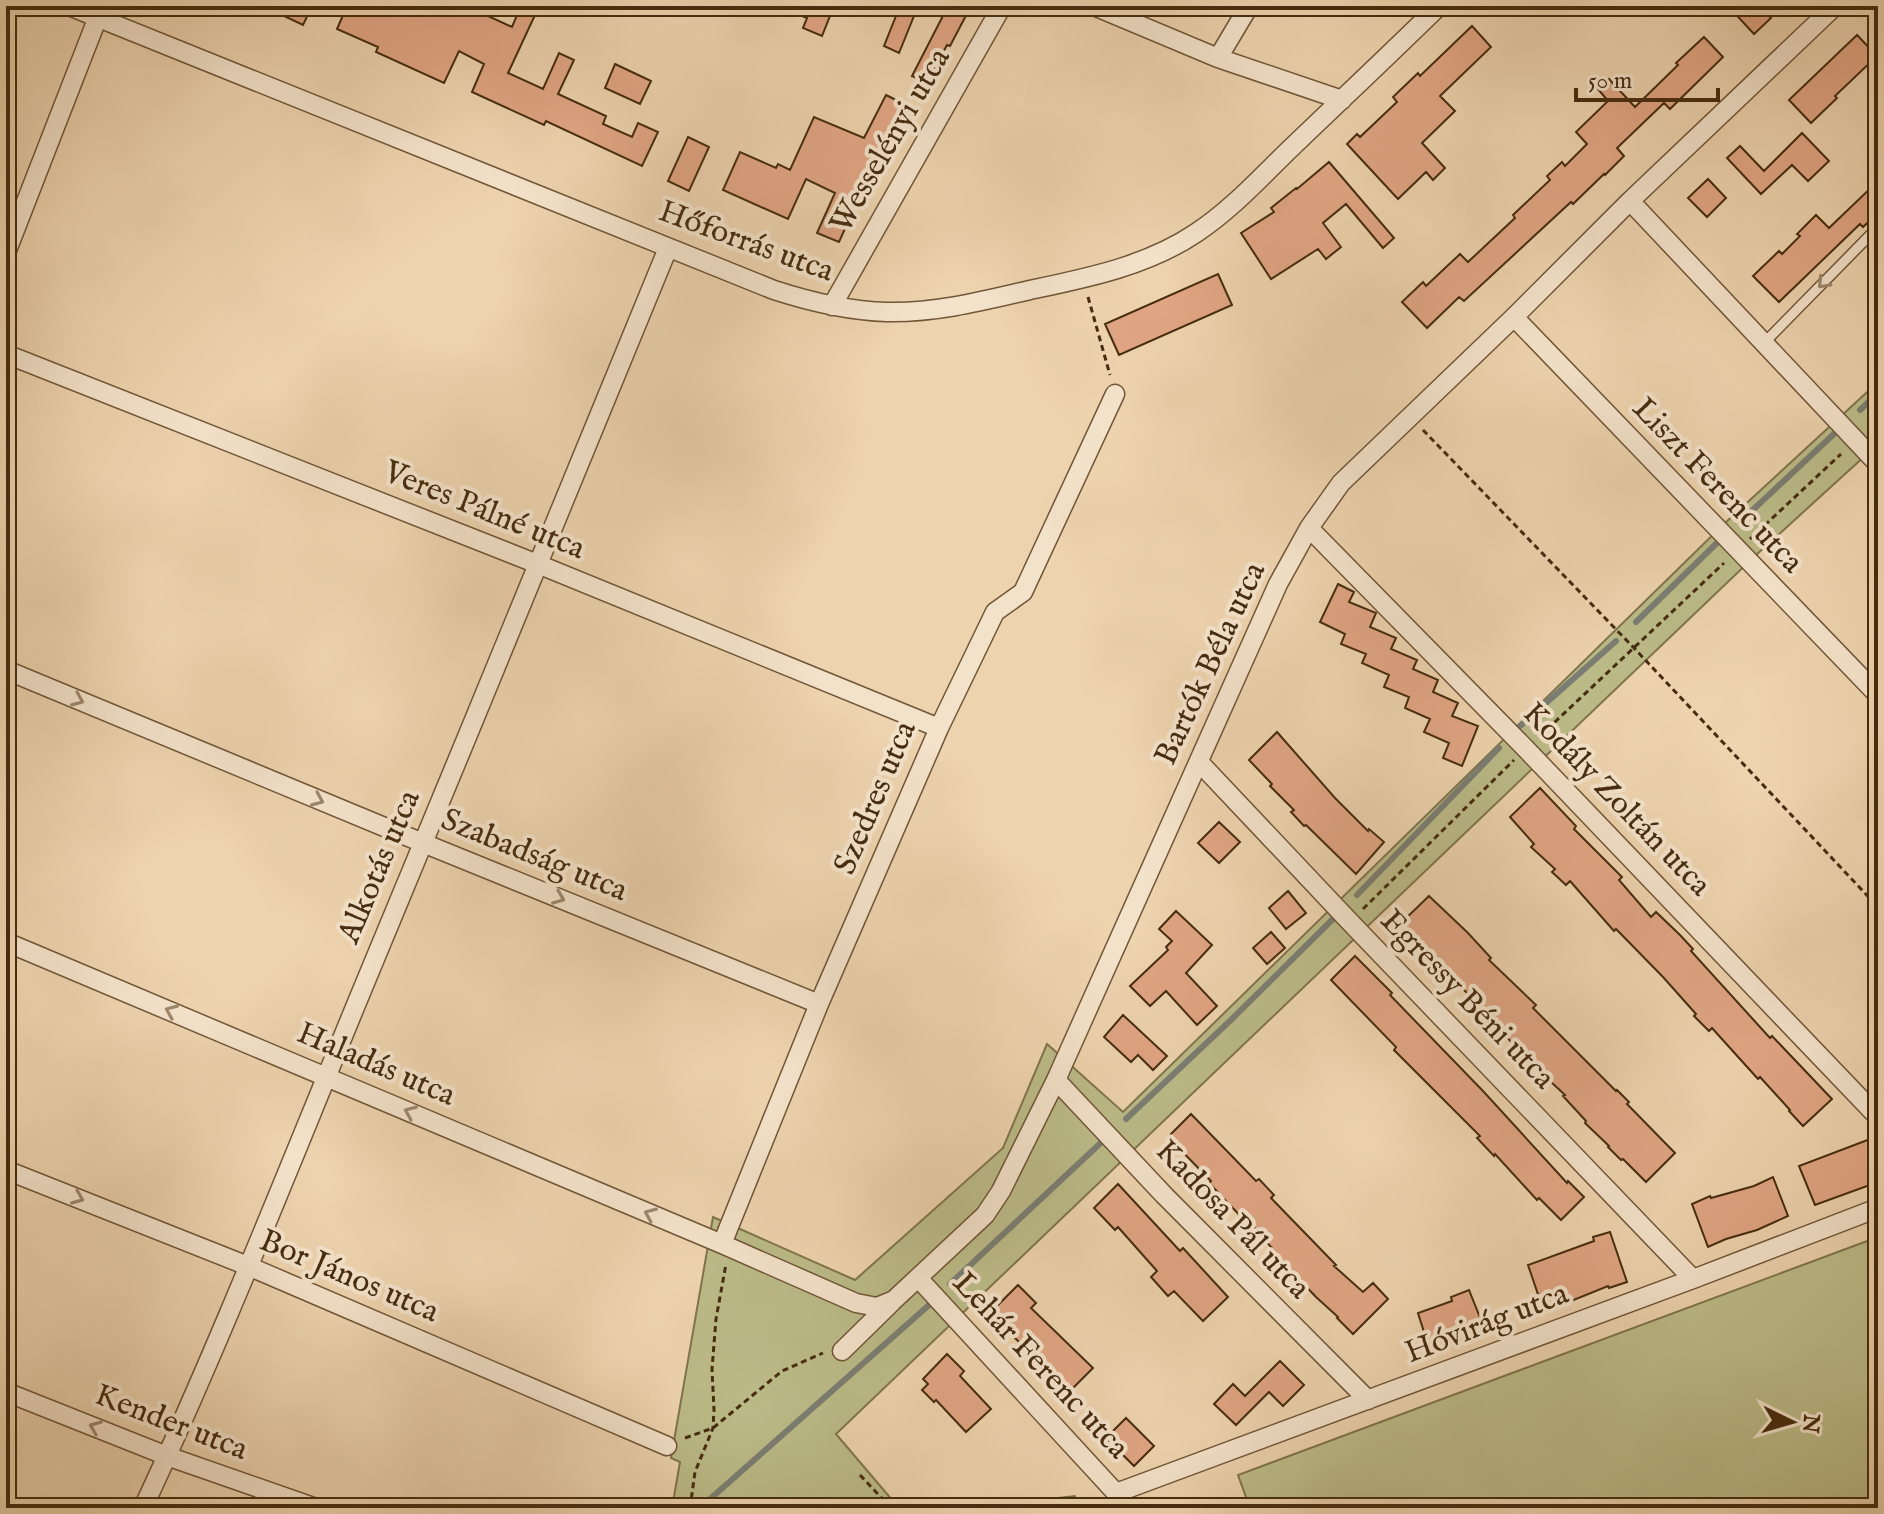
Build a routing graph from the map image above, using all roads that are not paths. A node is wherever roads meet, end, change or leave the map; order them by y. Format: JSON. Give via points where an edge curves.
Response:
{"nodes":[{"id":1,"x":69,"y":6,"type":"edge"},
{"id":2,"x":1002,"y":6,"type":"edge"},
{"id":3,"x":1094,"y":6,"type":"edge"},
{"id":4,"x":1249,"y":6,"type":"edge"},
{"id":5,"x":1439,"y":6,"type":"edge"},
{"id":6,"x":1835,"y":6,"type":"edge"},
{"id":7,"x":100,"y":12,"type":"edge"},
{"id":8,"x":1218,"y":58,"type":"junction"},
{"id":9,"x":1342,"y":100,"type":"junction"},
{"id":10,"x":1630,"y":201,"type":"junction"},
{"id":11,"x":1878,"y":227,"type":"edge"},
{"id":12,"x":668,"y":248,"type":"junction"},
{"id":13,"x":6,"y":253,"type":"edge"},
{"id":14,"x":832,"y":306,"type":"junction"},
{"id":15,"x":1514,"y":317,"type":"junction"},
{"id":16,"x":1764,"y":343,"type":"junction"},
{"id":17,"x":6,"y":354,"type":"edge"},
{"id":18,"x":1115,"y":394,"type":"road end"},
{"id":19,"x":1878,"y":464,"type":"edge"},
{"id":20,"x":1309,"y":528,"type":"junction"},
{"id":21,"x":540,"y":565,"type":"junction"},
{"id":22,"x":6,"y":670,"type":"edge"},
{"id":23,"x":1878,"y":695,"type":"edge"},
{"id":24,"x":939,"y":728,"type":"junction"},
{"id":25,"x":1199,"y":762,"type":"junction"},
{"id":26,"x":423,"y":843,"type":"junction"},
{"id":27,"x":6,"y":942,"type":"edge"},
{"id":28,"x":819,"y":1004,"type":"junction"},
{"id":29,"x":326,"y":1077,"type":"junction"},
{"id":30,"x":1056,"y":1080,"type":"junction"},
{"id":31,"x":1878,"y":1117,"type":"edge"},
{"id":32,"x":6,"y":1170,"type":"edge"},
{"id":33,"x":1878,"y":1208,"type":"edge"},
{"id":34,"x":725,"y":1245,"type":"junction"},
{"id":35,"x":248,"y":1266,"type":"junction"},
{"id":36,"x":919,"y":1279,"type":"junction"},
{"id":37,"x":1693,"y":1279,"type":"junction"},
{"id":38,"x":894,"y":1300,"type":"junction"},
{"id":39,"x":842,"y":1351,"type":"dead end"},
{"id":40,"x":6,"y":1392,"type":"edge"},
{"id":41,"x":1368,"y":1400,"type":"junction"},
{"id":42,"x":667,"y":1446,"type":"road end"},
{"id":43,"x":167,"y":1456,"type":"junction"},
{"id":44,"x":1116,"y":1493,"type":"joint"},
{"id":45,"x":143,"y":1508,"type":"edge"},
{"id":46,"x":316,"y":1508,"type":"edge"}],
"edges":[{"from":1,"to":7,"type":"street","name":"Hőforrás utca"},
{"from":2,"to":14,"type":"street","name":"Wesselényi utca"},
{"from":3,"to":8,"type":"street"},
{"from":4,"to":8,"type":"street"},
{"from":5,"to":9,"type":"street","name":"Hőforrás utca"},
{"from":6,"to":10,"type":"street","name":"Bartók Béla utca"},
{"from":7,"to":12,"type":"street","name":"Hőforrás utca"},
{"from":7,"to":13,"type":"street"},
{"from":8,"to":9,"type":"street"},
{"from":9,"to":14,"type":"street","name":"Hőforrás utca","via":[[1237,200],[1194,234],[1143,260],[932,310]]},
{"from":10,"to":15,"type":"street","name":"Bartók Béla utca"},
{"from":10,"to":16,"type":"street"},
{"from":11,"to":16,"type":"lane","one_way":true},
{"from":12,"to":14,"type":"street","name":"Hőforrás utca","via":[[774,290]]},
{"from":12,"to":21,"type":"street","name":"Alkotás utca"},
{"from":15,"to":20,"type":"street","name":"Bartók Béla utca","via":[[1341,483]]},
{"from":15,"to":23,"type":"street","name":"Liszt Ferenc utca"},
{"from":16,"to":19,"type":"street"},
{"from":17,"to":21,"type":"street","name":"Veres Pálné utca"},
{"from":18,"to":24,"type":"street","name":"Szedres utca","via":[[1023,592],[995,612]]},
{"from":20,"to":25,"type":"street","name":"Bartók Béla utca","via":[[1278,584]]},
{"from":20,"to":31,"type":"street","name":"Kodály Zoltán utca"},
{"from":21,"to":24,"type":"street","name":"Veres Pálné utca"},
{"from":21,"to":26,"type":"street","name":"Alkotás utca"},
{"from":22,"to":26,"type":"street","name":"Szabadság utca","one_way":true},
{"from":24,"to":28,"type":"street","name":"Szedres utca"},
{"from":25,"to":30,"type":"street","name":"Bartók Béla utca"},
{"from":25,"to":37,"type":"street","name":"Egressy Béni utca"},
{"from":26,"to":28,"type":"street","name":"Szabadság utca","one_way":true},
{"from":26,"to":29,"type":"street","name":"Alkotás utca"},
{"from":29,"to":27,"type":"street","name":"Haladás utca","one_way":true},
{"from":28,"to":34,"type":"street","name":"Szedres utca"},
{"from":34,"to":29,"type":"street","name":"Haladás utca","one_way":true},
{"from":29,"to":35,"type":"street","name":"Alkotás utca"},
{"from":30,"to":36,"type":"street","name":"Bartók Béla utca","via":[[993,1205]]},
{"from":30,"to":41,"type":"street","name":"Kadosa Pál utca"},
{"from":32,"to":35,"type":"street","name":"Bor János utca","one_way":true},
{"from":33,"to":37,"type":"street","name":"Hóvirág utca"},
{"from":34,"to":38,"type":"street","via":[[856,1303],[877,1307]]},
{"from":35,"to":42,"type":"street","name":"Bor János utca"},
{"from":35,"to":43,"type":"street","name":"Alkotás utca"},
{"from":36,"to":38,"type":"street","name":"Bartók Béla utca"},
{"from":36,"to":44,"type":"street","name":"Lehár Ferenc utca"},
{"from":37,"to":41,"type":"street","name":"Hóvirág utca"},
{"from":38,"to":39,"type":"street","name":"Bartók Béla utca"},
{"from":43,"to":40,"type":"street","name":"Kender utca","one_way":true},
{"from":41,"to":44,"type":"street","name":"Hóvirág utca"},
{"from":43,"to":45,"type":"street","name":"Alkotás utca"},
{"from":43,"to":46,"type":"street","name":"Kender utca"}]}
